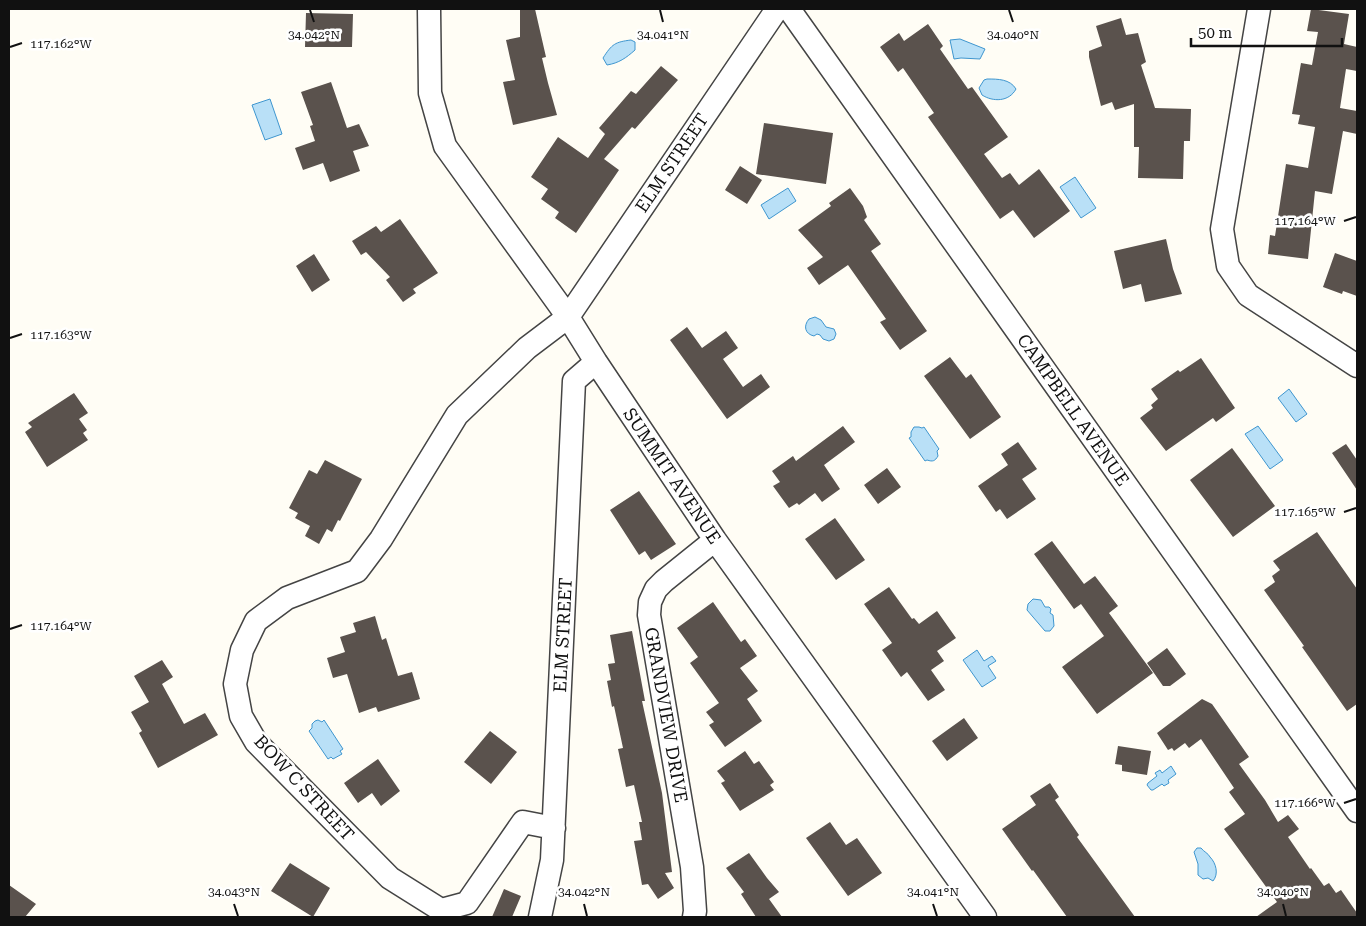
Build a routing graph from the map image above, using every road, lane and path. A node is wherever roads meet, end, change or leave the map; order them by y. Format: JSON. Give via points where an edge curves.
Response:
{"nodes":[{"id":1,"x":429,"y":9,"type":"edge"},
{"id":2,"x":777,"y":9,"type":"edge"},
{"id":3,"x":789,"y":9,"type":"edge"},
{"id":4,"x":1259,"y":9,"type":"edge"},
{"id":5,"x":568,"y":317,"type":"junction"},
{"id":6,"x":596,"y":362,"type":"junction"},
{"id":7,"x":1357,"y":366,"type":"edge"},
{"id":8,"x":715,"y":540,"type":"junction"},
{"id":9,"x":1357,"y":811,"type":"edge"},
{"id":10,"x":554,"y":828,"type":"junction"},
{"id":11,"x":540,"y":917,"type":"edge"},
{"id":12,"x":694,"y":917,"type":"edge"},
{"id":13,"x":985,"y":917,"type":"edge"}],
"edges":[{"from":1,"to":5,"type":"street","name":"SUMMIT AVENUE","via":[[430,93],[444,146]]},
{"from":2,"to":5,"type":"street","name":"ELM STREET"},
{"from":3,"to":9,"type":"street","name":"CAMPBELL AVENUE"},
{"from":4,"to":7,"type":"street","via":[[1222,229],[1228,266],[1248,295]]},
{"from":5,"to":6,"type":"street","name":"SUMMIT AVENUE"},
{"from":5,"to":10,"type":"street","name":"BOW C STREET","via":[[527,348],[457,415],[381,539],[357,571],[286,598],[256,621],[242,650],[234,684],[241,716],[256,742],[390,878],[441,910],[467,903],[523,822]]},
{"from":6,"to":8,"type":"street","name":"SUMMIT AVENUE"},
{"from":6,"to":10,"type":"street","name":"ELM STREET","via":[[574,381]]},
{"from":8,"to":12,"type":"street","name":"GRANDVIEW DRIVE","via":[[656,590],[650,602],[649,615],[692,867]]},
{"from":8,"to":13,"type":"street","name":"SUMMIT AVENUE"},
{"from":10,"to":11,"type":"street","name":"ELM STREET","via":[[552,860]]}]}
